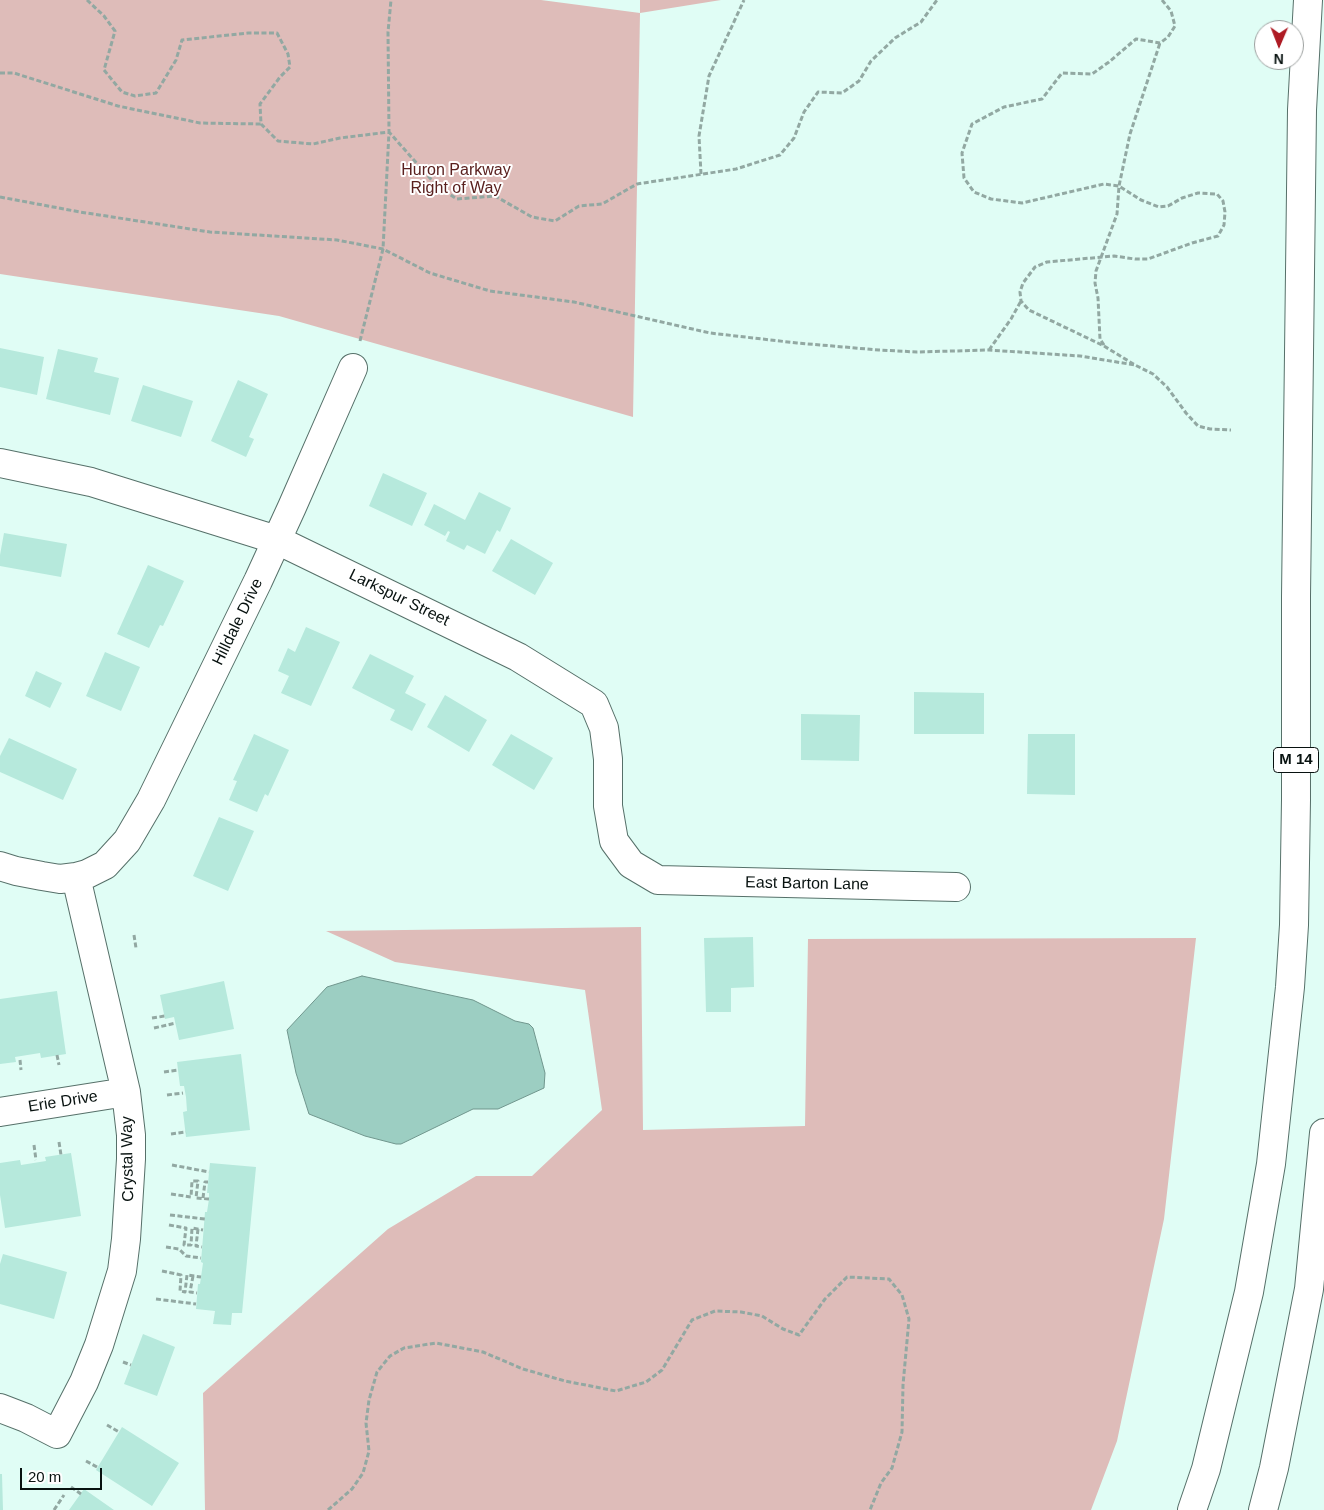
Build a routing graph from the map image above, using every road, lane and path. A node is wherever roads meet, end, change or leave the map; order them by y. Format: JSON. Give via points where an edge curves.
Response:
{"nodes":[{"id":1,"x":87,"y":0,"type":"edge"},
{"id":2,"x":391,"y":0,"type":"edge"},
{"id":3,"x":744,"y":0,"type":"edge"},
{"id":4,"x":937,"y":0,"type":"edge"},
{"id":5,"x":1162,"y":0,"type":"edge"},
{"id":6,"x":1308,"y":0,"type":"edge"},
{"id":7,"x":1160,"y":43,"type":"junction"},
{"id":8,"x":0,"y":73,"type":"edge"},
{"id":9,"x":261,"y":124,"type":"junction"},
{"id":10,"x":389,"y":132,"type":"junction"},
{"id":11,"x":701,"y":174,"type":"junction"},
{"id":12,"x":1119,"y":186,"type":"junction"},
{"id":13,"x":0,"y":196,"type":"edge"},
{"id":14,"x":384,"y":249,"type":"junction"},
{"id":15,"x":1101,"y":257,"type":"junction"},
{"id":16,"x":1021,"y":301,"type":"junction"},
{"id":17,"x":1104,"y":346,"type":"junction"},
{"id":18,"x":989,"y":350,"type":"junction"},
{"id":19,"x":1135,"y":366,"type":"junction"},
{"id":20,"x":353,"y":368,"type":"joint"},
{"id":21,"x":1231,"y":430,"type":"dead end"},
{"id":22,"x":0,"y":463,"type":"edge"},
{"id":23,"x":277,"y":540,"type":"junction"},
{"id":24,"x":0,"y":866,"type":"edge"},
{"id":25,"x":76,"y":878,"type":"junction"},
{"id":26,"x":658,"y":880,"type":"joint"},
{"id":27,"x":956,"y":887,"type":"dead end"},
{"id":28,"x":134,"y":935,"type":"dead end"},
{"id":29,"x":136,"y":948,"type":"dead end"},
{"id":30,"x":165,"y":1016,"type":"dead end"},
{"id":31,"x":152,"y":1018,"type":"dead end"},
{"id":32,"x":176,"y":1023,"type":"dead end"},
{"id":33,"x":154,"y":1028,"type":"dead end"},
{"id":34,"x":57,"y":1055,"type":"dead end"},
{"id":35,"x":20,"y":1060,"type":"dead end"},
{"id":36,"x":59,"y":1065,"type":"dead end"},
{"id":37,"x":21,"y":1070,"type":"dead end"},
{"id":38,"x":178,"y":1070,"type":"dead end"},
{"id":39,"x":164,"y":1072,"type":"dead end"},
{"id":40,"x":126,"y":1092,"type":"junction"},
{"id":41,"x":183,"y":1093,"type":"dead end"},
{"id":42,"x":167,"y":1095,"type":"dead end"},
{"id":43,"x":0,"y":1112,"type":"edge"},
{"id":44,"x":186,"y":1132,"type":"dead end"},
{"id":45,"x":1324,"y":1133,"type":"edge"},
{"id":46,"x":171,"y":1134,"type":"dead end"},
{"id":47,"x":59,"y":1142,"type":"dead end"},
{"id":48,"x":34,"y":1145,"type":"dead end"},
{"id":49,"x":61,"y":1154,"type":"dead end"},
{"id":50,"x":36,"y":1160,"type":"dead end"},
{"id":51,"x":172,"y":1165,"type":"dead end"},
{"id":52,"x":209,"y":1172,"type":"dead end"},
{"id":53,"x":208,"y":1182,"type":"dead end"},
{"id":54,"x":171,"y":1194,"type":"dead end"},
{"id":55,"x":203,"y":1198,"type":"junction"},
{"id":56,"x":209,"y":1199,"type":"dead end"},
{"id":57,"x":170,"y":1215,"type":"dead end"},
{"id":58,"x":205,"y":1219,"type":"dead end"},
{"id":59,"x":169,"y":1225,"type":"dead end"},
{"id":60,"x":198,"y":1229,"type":"junction"},
{"id":61,"x":204,"y":1230,"type":"dead end"},
{"id":62,"x":166,"y":1247,"type":"dead end"},
{"id":63,"x":202,"y":1247,"type":"dead end"},
{"id":64,"x":201,"y":1258,"type":"dead end"},
{"id":65,"x":162,"y":1272,"type":"dead end"},
{"id":66,"x":192,"y":1276,"type":"junction"},
{"id":67,"x":201,"y":1277,"type":"dead end"},
{"id":68,"x":197,"y":1293,"type":"dead end"},
{"id":69,"x":156,"y":1299,"type":"dead end"},
{"id":70,"x":196,"y":1304,"type":"dead end"},
{"id":71,"x":0,"y":1408,"type":"edge"},
{"id":72,"x":107,"y":1425,"type":"dead end"},
{"id":73,"x":119,"y":1432,"type":"dead end"},
{"id":74,"x":86,"y":1461,"type":"dead end"},
{"id":75,"x":97,"y":1468,"type":"dead end"},
{"id":76,"x":70,"y":1487,"type":"dead end"},
{"id":77,"x":81,"y":1494,"type":"dead end"},
{"id":78,"x":64,"y":1495,"type":"dead end"},
{"id":79,"x":54,"y":1510,"type":"edge"},
{"id":80,"x":328,"y":1510,"type":"edge"},
{"id":81,"x":870,"y":1510,"type":"edge"},
{"id":82,"x":1192,"y":1510,"type":"edge"},
{"id":83,"x":1263,"y":1510,"type":"edge"}],
"edges":[{"from":1,"to":9,"type":"path","via":[[114,31],[104,70],[122,92],[135,96],[156,92],[176,60],[182,40],[277,33],[288,54],[290,67],[260,104]]},
{"from":2,"to":10,"type":"path","via":[[388,32]]},
{"from":3,"to":11,"type":"path","via":[[709,76],[699,136]]},
{"from":4,"to":11,"type":"path","via":[[922,22],[895,38],[871,61],[859,81],[842,93],[818,92],[804,112],[794,138],[780,155],[736,169]]},
{"from":5,"to":7,"type":"path","via":[[1171,11],[1174,26]]},
{"from":6,"to":82,"type":"main road","number":"M 14","via":[[1302,110],[1296,800],[1290,988],[1271,1164],[1249,1292],[1206,1469]]},
{"from":7,"to":12,"type":"path","via":[[1130,134]]},
{"from":7,"to":12,"type":"path","via":[[1136,39],[1092,74],[1062,73],[1042,99],[1004,107],[972,124],[962,153],[964,178],[974,192],[991,199],[1022,203],[1104,184]]},
{"from":8,"to":9,"type":"path","via":[[14,73],[118,106],[200,123]]},
{"from":9,"to":10,"type":"path","via":[[278,141],[313,144]]},
{"from":10,"to":11,"type":"path","via":[[437,186],[457,199],[495,196],[532,217],[555,221],[578,206],[602,204],[637,184]]},
{"from":10,"to":14,"type":"path"},
{"from":12,"to":15,"type":"path","via":[[1118,214]]},
{"from":12,"to":15,"type":"path","via":[[1159,207],[1198,193],[1216,194],[1223,201],[1224,224],[1218,236],[1148,259]]},
{"from":13,"to":14,"type":"path","via":[[210,232],[337,240]]},
{"from":14,"to":18,"type":"path","via":[[430,273],[490,291],[574,302],[710,333],[878,350]]},
{"from":14,"to":20,"type":"path"},
{"from":15,"to":16,"type":"path","via":[[1047,262],[1035,267],[1023,282]]},
{"from":15,"to":17,"type":"path","via":[[1095,283],[1100,339]]},
{"from":16,"to":17,"type":"path","via":[[1041,317]]},
{"from":16,"to":18,"type":"path"},
{"from":17,"to":19,"type":"path"},
{"from":18,"to":19,"type":"path","via":[[1080,356]]},
{"from":19,"to":21,"type":"path","via":[[1153,374],[1198,426]]},
{"from":20,"to":23,"type":"main road","name":"Hilldale Drive"},
{"from":22,"to":23,"type":"main road","name":"Larkspur Street","via":[[92,482]]},
{"from":23,"to":25,"type":"main road","name":"Hilldale Drive","via":[[151,800],[127,842],[105,865]]},
{"from":23,"to":26,"type":"main road","name":"Larkspur Street","via":[[518,657],[594,704],[604,728],[608,806],[614,841],[631,864]]},
{"from":24,"to":25,"type":"main road","via":[[42,876]]},
{"from":25,"to":40,"type":"main road","name":"Crystal Way"},
{"from":26,"to":27,"type":"main road","name":"East Barton Lane"},
{"from":28,"to":29,"type":"path"},
{"from":30,"to":31,"type":"path"},
{"from":32,"to":33,"type":"path"},
{"from":34,"to":36,"type":"path"},
{"from":35,"to":37,"type":"path"},
{"from":38,"to":39,"type":"path"},
{"from":40,"to":43,"type":"main road","name":"Erie Drive"},
{"from":40,"to":71,"type":"main road","name":"Crystal Way","via":[[131,1135],[130,1202],[122,1271],[99,1345],[57,1434]]},
{"from":41,"to":42,"type":"path"},
{"from":44,"to":46,"type":"path"},
{"from":45,"to":83,"type":"main road","via":[[1309,1289]]},
{"from":47,"to":49,"type":"path"},
{"from":48,"to":50,"type":"path"},
{"from":51,"to":52,"type":"path"},
{"from":53,"to":55,"type":"path","via":[[205,1182]]},
{"from":54,"to":55,"type":"path","via":[[191,1197],[192,1181],[198,1182],[196,1198]]},
{"from":55,"to":56,"type":"path"},
{"from":57,"to":58,"type":"path"},
{"from":59,"to":60,"type":"path","via":[[186,1228],[184,1244],[191,1245],[192,1228]]},
{"from":60,"to":61,"type":"path"},
{"from":60,"to":63,"type":"path","via":[[196,1246]]},
{"from":62,"to":64,"type":"path","via":[[180,1249],[186,1256]]},
{"from":65,"to":66,"type":"path","via":[[181,1274],[180,1291],[186,1292],[187,1275]]},
{"from":66,"to":67,"type":"path"},
{"from":66,"to":68,"type":"path","via":[[190,1292]]},
{"from":69,"to":70,"type":"path"},
{"from":72,"to":73,"type":"path"},
{"from":74,"to":75,"type":"path"},
{"from":76,"to":77,"type":"path"},
{"from":78,"to":79,"type":"path"},
{"from":80,"to":81,"type":"path","via":[[352,1489],[363,1473],[369,1451],[368,1408],[377,1372],[390,1356],[404,1348],[436,1343],[483,1352],[532,1372],[616,1391],[646,1382],[662,1370],[692,1320],[715,1311],[762,1316],[799,1335],[825,1299],[848,1277],[889,1279],[902,1295],[909,1319],[902,1432],[892,1468],[881,1483]]}]}
